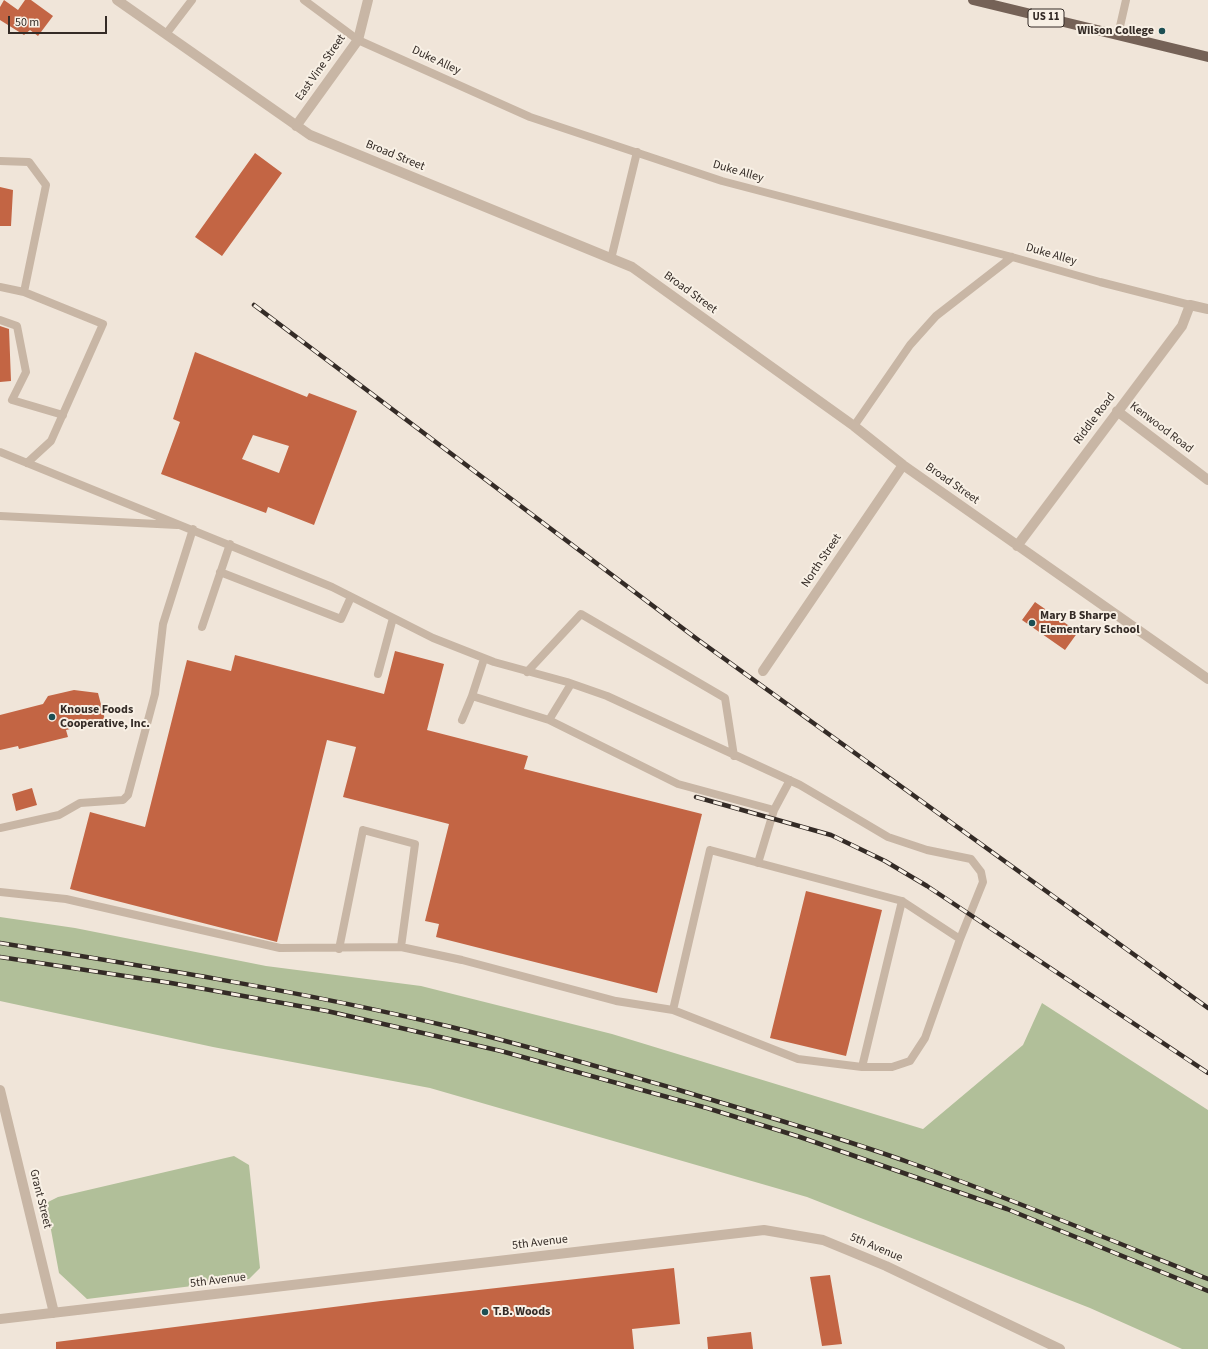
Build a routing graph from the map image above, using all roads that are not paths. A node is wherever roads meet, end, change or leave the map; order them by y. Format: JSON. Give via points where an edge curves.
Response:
{"nodes":[{"id":1,"x":117,"y":0,"type":"edge"},
{"id":2,"x":192,"y":0,"type":"edge"},
{"id":3,"x":304,"y":0,"type":"edge"},
{"id":4,"x":368,"y":0,"type":"edge"},
{"id":5,"x":973,"y":0,"type":"edge"},
{"id":6,"x":1126,"y":0,"type":"edge"},
{"id":7,"x":166,"y":34,"type":"junction"},
{"id":8,"x":1118,"y":35,"type":"junction"},
{"id":9,"x":358,"y":40,"type":"junction"},
{"id":10,"x":1208,"y":57,"type":"edge"},
{"id":11,"x":296,"y":126,"type":"junction"},
{"id":12,"x":637,"y":152,"type":"junction"},
{"id":13,"x":0,"y":162,"type":"edge"},
{"id":14,"x":1012,"y":256,"type":"junction"},
{"id":15,"x":611,"y":259,"type":"junction"},
{"id":16,"x":0,"y":286,"type":"edge"},
{"id":17,"x":24,"y":292,"type":"junction"},
{"id":18,"x":1190,"y":305,"type":"junction"},
{"id":19,"x":1208,"y":309,"type":"edge"},
{"id":20,"x":0,"y":320,"type":"edge"},
{"id":21,"x":1117,"y":411,"type":"junction"},
{"id":22,"x":63,"y":415,"type":"junction"},
{"id":23,"x":854,"y":426,"type":"junction"},
{"id":24,"x":0,"y":452,"type":"edge"},
{"id":25,"x":28,"y":463,"type":"junction"},
{"id":26,"x":903,"y":465,"type":"junction"},
{"id":27,"x":1208,"y":480,"type":"edge"},
{"id":28,"x":0,"y":516,"type":"edge"},
{"id":29,"x":184,"y":525,"type":"junction"},
{"id":30,"x":193,"y":529,"type":"junction"},
{"id":31,"x":230,"y":544,"type":"junction"},
{"id":32,"x":1017,"y":546,"type":"junction"},
{"id":33,"x":220,"y":572,"type":"junction"},
{"id":34,"x":351,"y":597,"type":"junction"},
{"id":35,"x":393,"y":618,"type":"junction"},
{"id":36,"x":202,"y":627,"type":"dead end"},
{"id":37,"x":484,"y":659,"type":"junction"},
{"id":38,"x":763,"y":671,"type":"dead end"},
{"id":39,"x":528,"y":672,"type":"junction"},
{"id":40,"x":378,"y":674,"type":"dead end"},
{"id":41,"x":1208,"y":679,"type":"edge"},
{"id":42,"x":571,"y":684,"type":"junction"},
{"id":43,"x":472,"y":696,"type":"junction"},
{"id":44,"x":462,"y":720,"type":"dead end"},
{"id":45,"x":549,"y":720,"type":"junction"},
{"id":46,"x":734,"y":756,"type":"junction"},
{"id":47,"x":790,"y":780,"type":"junction"},
{"id":48,"x":774,"y":810,"type":"junction"},
{"id":49,"x":0,"y":828,"type":"edge"},
{"id":50,"x":758,"y":863,"type":"junction"},
{"id":51,"x":0,"y":892,"type":"edge"},
{"id":52,"x":902,"y":901,"type":"junction"},
{"id":53,"x":960,"y":939,"type":"junction"},
{"id":54,"x":400,"y":947,"type":"junction"},
{"id":55,"x":339,"y":949,"type":"junction"},
{"id":56,"x":673,"y":1010,"type":"junction"},
{"id":57,"x":862,"y":1067,"type":"junction"},
{"id":58,"x":0,"y":1090,"type":"edge"},
{"id":59,"x":54,"y":1313,"type":"junction"},
{"id":60,"x":0,"y":1319,"type":"edge"},
{"id":61,"x":1060,"y":1349,"type":"edge"}],
"edges":[{"from":1,"to":7,"type":"street","name":"Broad Street"},
{"from":2,"to":7,"type":"lane"},
{"from":3,"to":9,"type":"lane","name":"Duke Alley"},
{"from":4,"to":9,"type":"street","name":"East Vine Street"},
{"from":5,"to":8,"type":"main road","number":"US 11"},
{"from":6,"to":8,"type":"lane"},
{"from":7,"to":11,"type":"street","name":"Broad Street"},
{"from":8,"to":10,"type":"main road","number":"US 11"},
{"from":9,"to":11,"type":"street","name":"East Vine Street"},
{"from":9,"to":12,"type":"lane","name":"Duke Alley","via":[[530,117]]},
{"from":11,"to":15,"type":"street","name":"Broad Street","via":[[310,135],[366,159]]},
{"from":12,"to":14,"type":"lane","name":"Duke Alley","via":[[722,181]]},
{"from":12,"to":15,"type":"lane"},
{"from":13,"to":17,"type":"lane","via":[[29,162],[46,185]]},
{"from":14,"to":18,"type":"lane","name":"Duke Alley"},
{"from":14,"to":23,"type":"lane","via":[[936,316],[910,345]]},
{"from":15,"to":23,"type":"street","name":"Broad Street","via":[[632,267]]},
{"from":16,"to":17,"type":"lane"},
{"from":17,"to":22,"type":"lane","via":[[103,324]]},
{"from":18,"to":19,"type":"street"},
{"from":18,"to":21,"type":"street","name":"Riddle Road","via":[[1182,326]]},
{"from":20,"to":22,"type":"lane","via":[[17,326],[26,372],[12,400]]},
{"from":21,"to":27,"type":"street","name":"Kenwood Road"},
{"from":21,"to":32,"type":"street","name":"Riddle Road"},
{"from":22,"to":25,"type":"lane","via":[[51,441]]},
{"from":23,"to":26,"type":"street","name":"Broad Street"},
{"from":24,"to":25,"type":"lane"},
{"from":25,"to":29,"type":"lane"},
{"from":26,"to":32,"type":"street","name":"Broad Street"},
{"from":26,"to":38,"type":"street","name":"North Street"},
{"from":28,"to":29,"type":"lane"},
{"from":29,"to":30,"type":"lane"},
{"from":30,"to":31,"type":"lane"},
{"from":30,"to":49,"type":"lane","via":[[163,624],[155,694],[128,795],[123,800],[80,803],[59,815]]},
{"from":31,"to":33,"type":"lane"},
{"from":31,"to":34,"type":"lane"},
{"from":32,"to":41,"type":"street","name":"Broad Street"},
{"from":33,"to":34,"type":"lane","via":[[341,619]]},
{"from":33,"to":36,"type":"lane"},
{"from":34,"to":35,"type":"lane"},
{"from":35,"to":37,"type":"lane"},
{"from":35,"to":40,"type":"lane"},
{"from":37,"to":39,"type":"lane"},
{"from":37,"to":43,"type":"lane"},
{"from":39,"to":42,"type":"lane"},
{"from":39,"to":46,"type":"lane","via":[[581,614],[725,698]]},
{"from":42,"to":45,"type":"lane"},
{"from":42,"to":46,"type":"lane","via":[[607,696]]},
{"from":43,"to":44,"type":"lane"},
{"from":43,"to":45,"type":"lane"},
{"from":45,"to":48,"type":"lane","via":[[678,784]]},
{"from":46,"to":47,"type":"lane"},
{"from":47,"to":48,"type":"lane"},
{"from":47,"to":53,"type":"lane","via":[[888,837],[928,850],[971,859],[981,872],[983,882]]},
{"from":48,"to":50,"type":"lane"},
{"from":50,"to":52,"type":"lane"},
{"from":50,"to":56,"type":"lane","via":[[710,850]]},
{"from":51,"to":55,"type":"lane","via":[[66,899],[280,948]]},
{"from":52,"to":53,"type":"lane"},
{"from":52,"to":57,"type":"lane"},
{"from":53,"to":57,"type":"lane","via":[[925,1038],[910,1061],[892,1067]]},
{"from":54,"to":55,"type":"lane"},
{"from":54,"to":55,"type":"lane","via":[[415,844],[363,830]]},
{"from":54,"to":56,"type":"lane","via":[[462,960],[616,1001]]},
{"from":56,"to":57,"type":"lane","via":[[798,1059]]},
{"from":58,"to":59,"type":"street","name":"Grant Street"},
{"from":59,"to":60,"type":"street","name":"5th Avenue"},
{"from":59,"to":61,"type":"street","name":"5th Avenue","via":[[764,1230],[823,1240],[886,1266]]}]}
